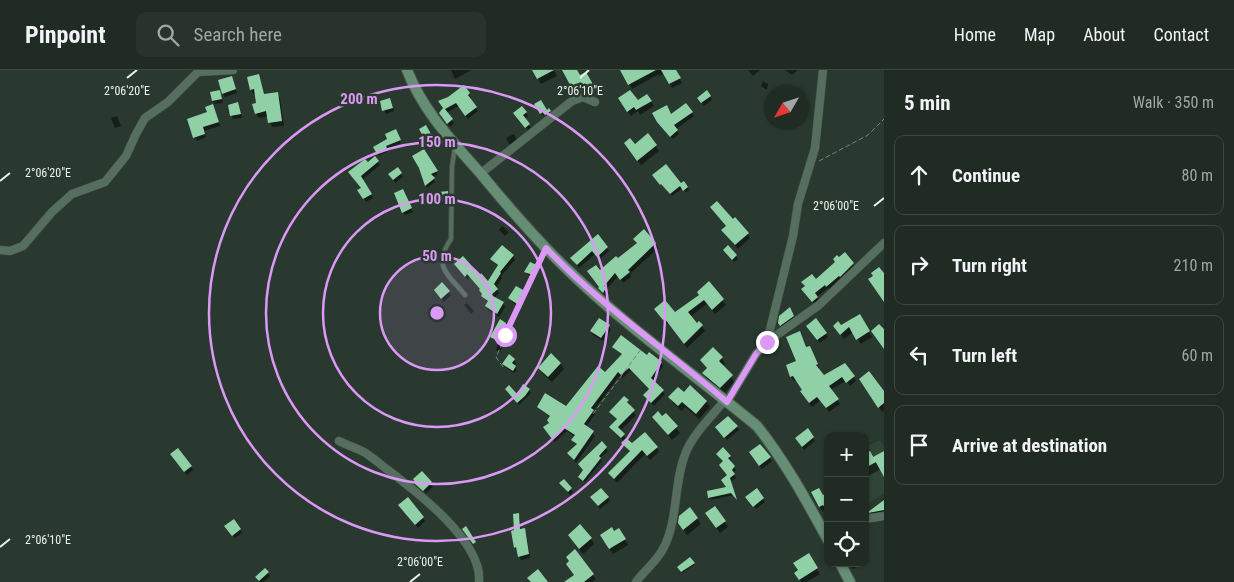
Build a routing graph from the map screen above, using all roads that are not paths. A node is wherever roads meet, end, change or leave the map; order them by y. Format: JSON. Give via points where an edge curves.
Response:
{"nodes":[{"id":1,"x":233,"y":70,"type":"edge"},
{"id":2,"x":407,"y":70,"type":"edge"},
{"id":3,"x":823,"y":70,"type":"edge"},
{"id":4,"x":595,"y":102,"type":"dead end"},
{"id":5,"x":455,"y":145,"type":"junction"},
{"id":6,"x":480,"y":174,"type":"junction"},
{"id":7,"x":884,"y":243,"type":"edge"},
{"id":8,"x":0,"y":250,"type":"edge"},
{"id":9,"x":465,"y":295,"type":"dead end"},
{"id":10,"x":767,"y":342,"type":"junction"},
{"id":11,"x":726,"y":401,"type":"junction"},
{"id":12,"x":339,"y":441,"type":"dead end"},
{"id":13,"x":884,"y":516,"type":"edge"},
{"id":14,"x":869,"y":518,"type":"edge"},
{"id":15,"x":824,"y":530,"type":"edge"},
{"id":16,"x":842,"y":567,"type":"edge"},
{"id":17,"x":479,"y":582,"type":"edge"},
{"id":18,"x":636,"y":582,"type":"edge"},
{"id":19,"x":850,"y":582,"type":"edge"}],
"edges":[{"from":1,"to":8,"type":"street","via":[[198,72],[168,102],[145,118],[126,156],[104,182],[72,194],[22,246],[10,251]]},
{"from":2,"to":5,"type":"main road","via":[[429,113]]},
{"from":3,"to":10,"type":"street","via":[[815,148],[798,204],[794,236]]},
{"from":4,"to":6,"type":"street","via":[[583,97],[572,101]]},
{"from":5,"to":6,"type":"main road"},
{"from":5,"to":9,"type":"lane","via":[[451,240],[441,259],[443,268]]},
{"from":6,"to":11,"type":"main road","via":[[569,272]]},
{"from":7,"to":10,"type":"street","via":[[819,305]]},
{"from":10,"to":11,"type":"street"},
{"from":11,"to":15,"type":"main road","via":[[757,426],[776,449]]},
{"from":11,"to":18,"type":"street","via":[[700,430],[686,452],[674,518],[662,550]]},
{"from":12,"to":17,"type":"street","via":[[364,452],[440,513],[461,536],[475,560]]},
{"from":13,"to":14,"type":"street"},
{"from":16,"to":19,"type":"main road"}]}
